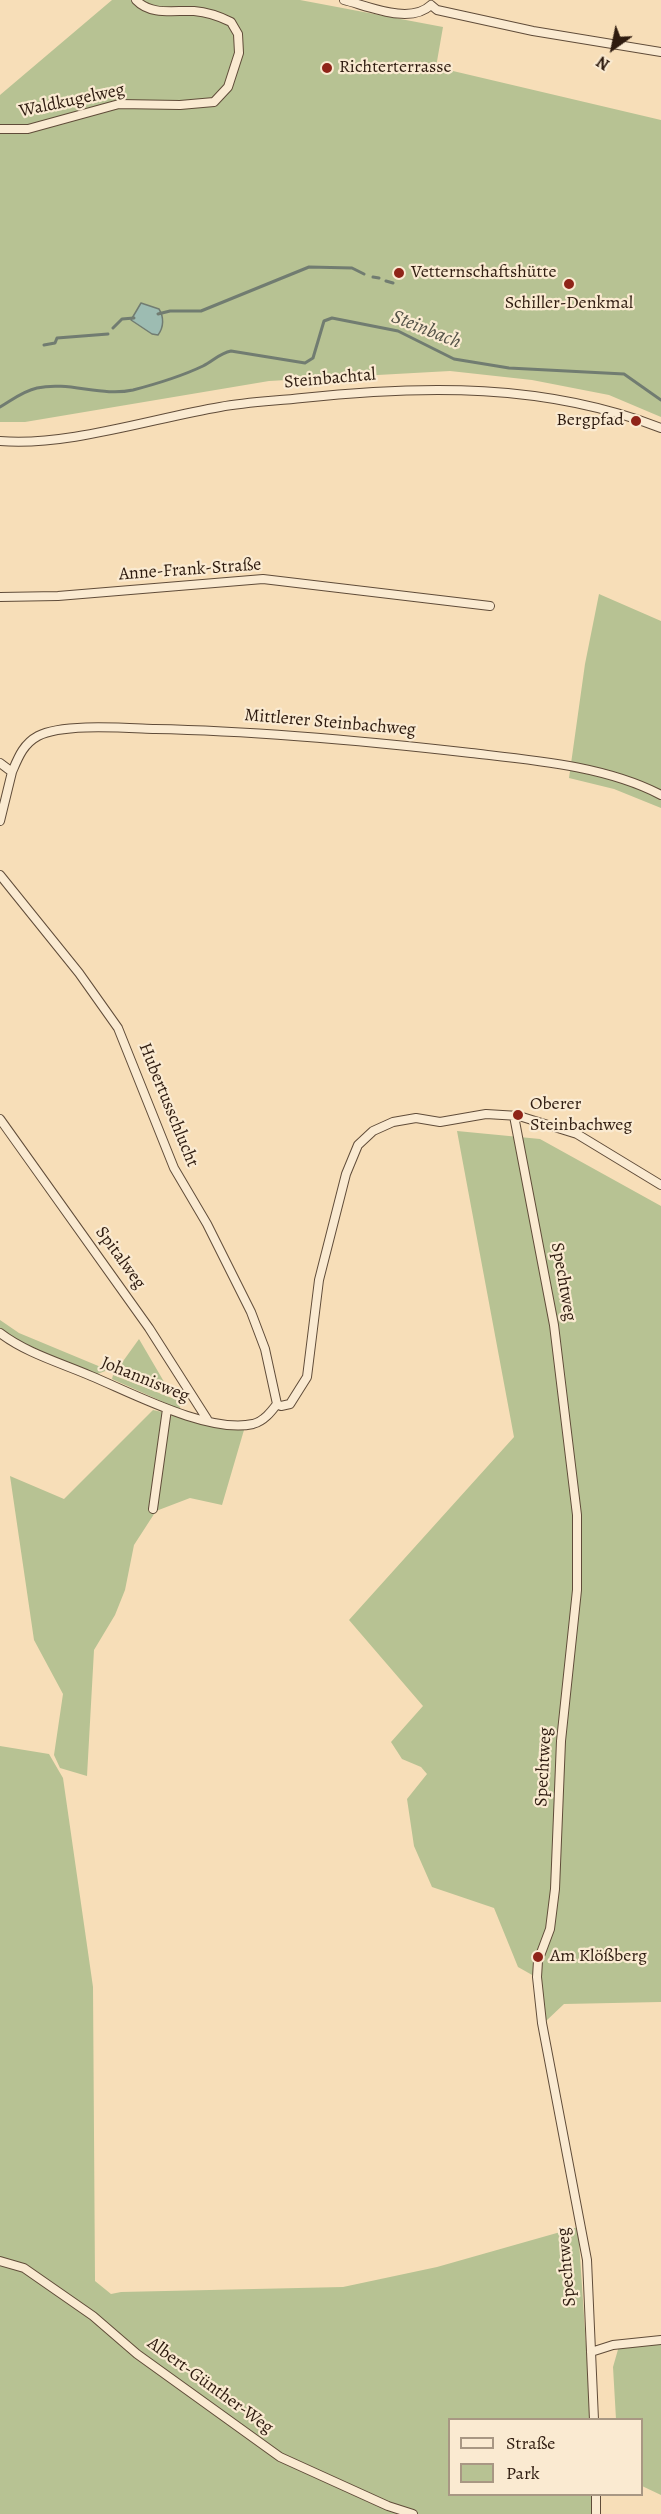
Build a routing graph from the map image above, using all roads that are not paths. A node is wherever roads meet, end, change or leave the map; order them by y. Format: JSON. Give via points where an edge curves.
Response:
{"nodes":[{"id":1,"x":136,"y":0,"type":"edge"},
{"id":2,"x":344,"y":0,"type":"edge"},
{"id":3,"x":431,"y":3,"type":"edge"},
{"id":4,"x":661,"y":51,"type":"edge"},
{"id":5,"x":0,"y":129,"type":"edge"},
{"id":6,"x":661,"y":428,"type":"edge"},
{"id":7,"x":0,"y":441,"type":"edge"},
{"id":8,"x":0,"y":597,"type":"edge"},
{"id":9,"x":490,"y":606,"type":"dead end"},
{"id":10,"x":0,"y":763,"type":"edge"},
{"id":11,"x":12,"y":772,"type":"junction"},
{"id":12,"x":661,"y":795,"type":"edge"},
{"id":13,"x":0,"y":821,"type":"edge"},
{"id":14,"x":0,"y":876,"type":"edge"},
{"id":15,"x":514,"y":1116,"type":"junction"},
{"id":16,"x":0,"y":1119,"type":"edge"},
{"id":17,"x":661,"y":1185,"type":"edge"},
{"id":18,"x":0,"y":1333,"type":"edge"},
{"id":19,"x":278,"y":1404,"type":"junction"},
{"id":20,"x":167,"y":1409,"type":"junction"},
{"id":21,"x":207,"y":1419,"type":"junction"},
{"id":22,"x":153,"y":1509,"type":"dead end"},
{"id":23,"x":0,"y":2261,"type":"edge"},
{"id":24,"x":661,"y":2340,"type":"edge"},
{"id":25,"x":591,"y":2352,"type":"junction"},
{"id":26,"x":594,"y":2418,"type":"edge"},
{"id":27,"x":596,"y":2496,"type":"edge"},
{"id":28,"x":413,"y":2514,"type":"edge"},
{"id":29,"x":596,"y":2514,"type":"edge"}],
"edges":[{"from":1,"to":5,"type":"street","name":"Waldkugelweg","via":[[153,10],[196,11],[231,22],[238,34],[238,53],[228,87],[214,102],[119,104],[28,129]]},
{"from":2,"to":3,"type":"street","via":[[402,14],[420,11]]},
{"from":3,"to":4,"type":"street","via":[[437,10],[532,31]]},
{"from":6,"to":7,"type":"street","name":"Steinbachtal","via":[[590,405],[545,396],[485,390],[407,390],[221,406],[54,439]]},
{"from":8,"to":9,"type":"street","name":"Anne-Frank-Straße","via":[[263,579]]},
{"from":10,"to":11,"type":"street"},
{"from":11,"to":12,"type":"street","name":"Mittlerer Steinbachweg","via":[[21,751],[38,736],[67,729],[212,730],[384,743],[542,762],[596,773]]},
{"from":11,"to":13,"type":"street"},
{"from":14,"to":19,"type":"street","name":"Hubertusschlucht","via":[[80,973],[118,1028],[174,1168],[251,1312],[266,1349]]},
{"from":15,"to":17,"type":"street","via":[[577,1134]]},
{"from":15,"to":19,"type":"street","via":[[486,1114],[440,1122],[393,1122],[373,1131],[358,1145],[346,1174],[319,1280],[307,1377],[290,1404]]},
{"from":15,"to":25,"type":"street","name":"Spechtweg","via":[[554,1325],[577,1515],[577,1590],[561,1741],[555,1889],[550,1929],[538,1961],[537,1977],[542,2023],[587,2260]]},
{"from":16,"to":21,"type":"street","name":"Spitalweg","via":[[149,1328]]},
{"from":18,"to":20,"type":"street","name":"Johannisweg","via":[[33,1352]]},
{"from":19,"to":21,"type":"street","name":"Johannisweg","via":[[255,1424]]},
{"from":20,"to":21,"type":"street","name":"Johannisweg"},
{"from":20,"to":22,"type":"street"},
{"from":23,"to":28,"type":"street","name":"Albert-Günther-Weg","via":[[24,2268],[93,2316],[137,2354],[280,2457]]},
{"from":24,"to":25,"type":"street","via":[[613,2345]]},
{"from":25,"to":26,"type":"street","name":"Spechtweg"},
{"from":27,"to":29,"type":"street"}]}
